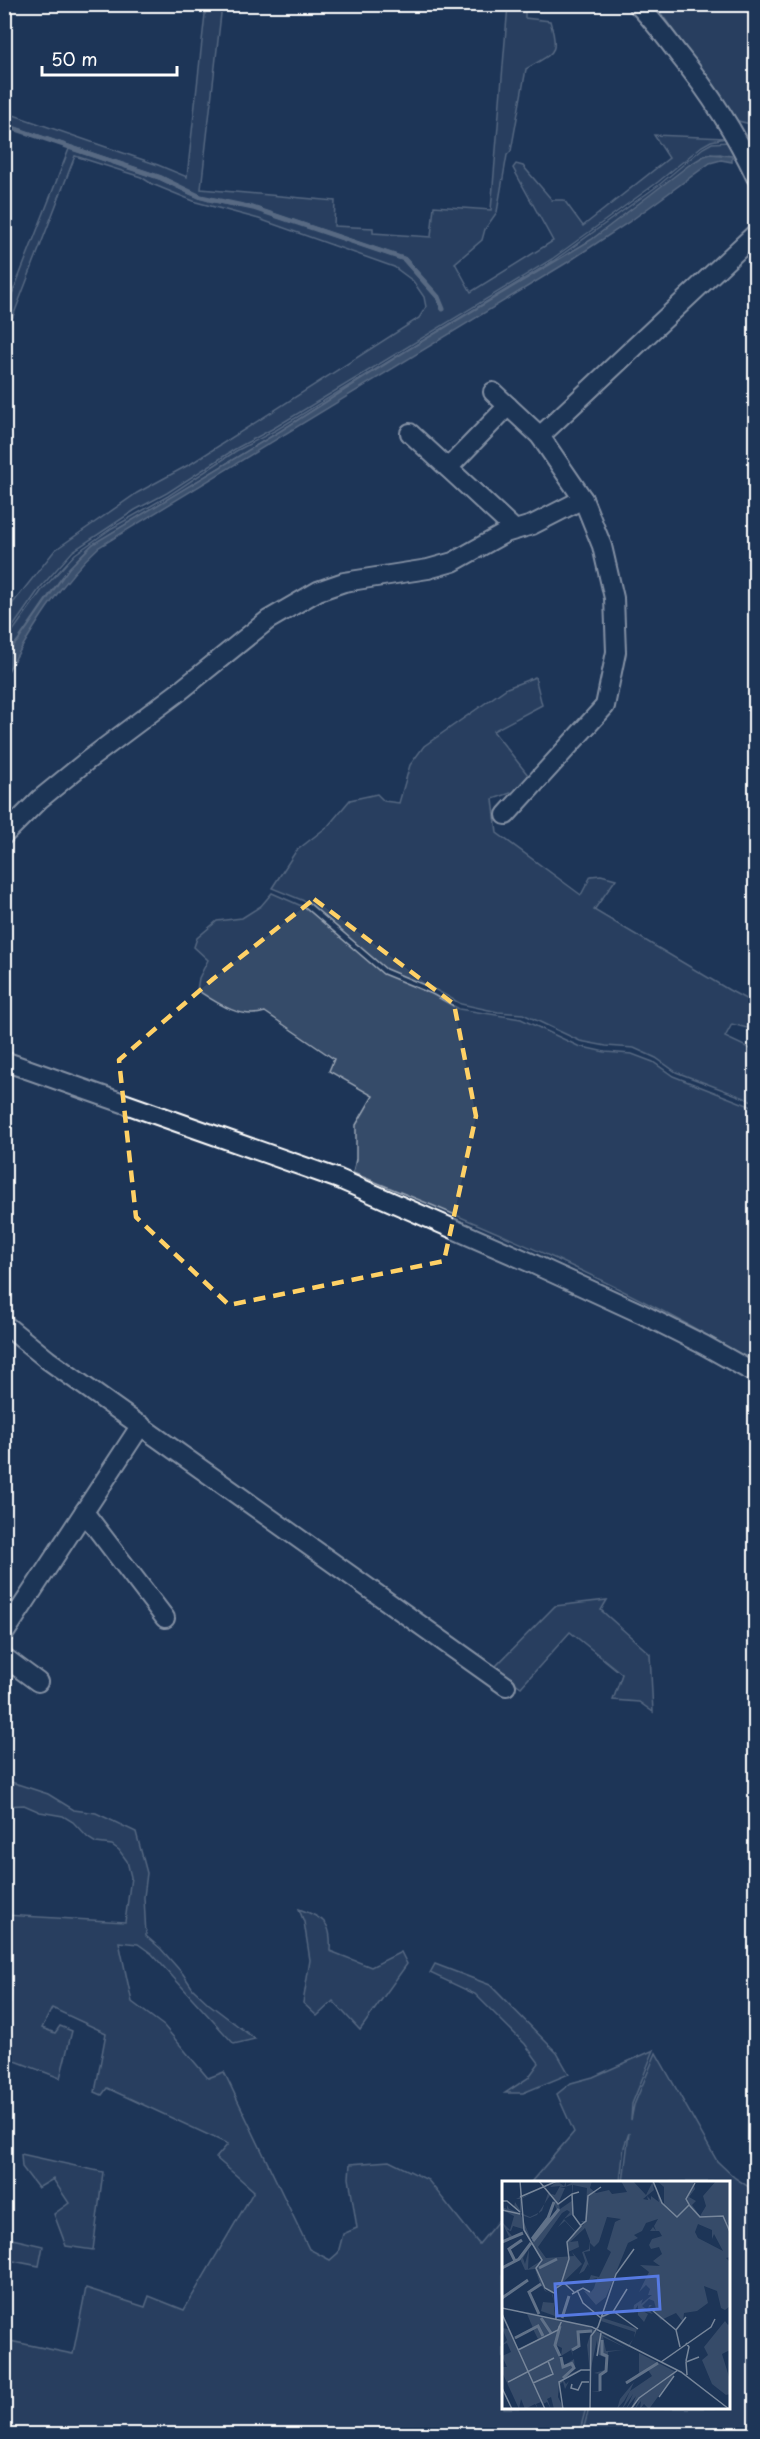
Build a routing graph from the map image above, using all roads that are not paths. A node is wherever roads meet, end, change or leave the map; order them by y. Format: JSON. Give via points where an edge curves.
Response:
{"nodes":[{"id":1,"x":637,"y":4,"type":"edge"},
{"id":2,"x":747,"y":141,"type":"edge"},
{"id":3,"x":756,"y":177,"type":"edge"},
{"id":4,"x":756,"y":233,"type":"edge"},
{"id":5,"x":493,"y":392,"type":"dead end"},
{"id":6,"x":508,"y":406,"type":"junction"},
{"id":7,"x":410,"y":433,"type":"dead end"},
{"id":8,"x":540,"y":436,"type":"junction"},
{"id":9,"x":448,"y":468,"type":"junction"},
{"id":10,"x":583,"y":499,"type":"junction"},
{"id":11,"x":515,"y":530,"type":"junction"},
{"id":12,"x":506,"y":814,"type":"dead end"},
{"id":13,"x":4,"y":836,"type":"edge"},
{"id":14,"x":4,"y":1061,"type":"edge"},
{"id":15,"x":7,"y":1332,"type":"edge"},
{"id":16,"x":756,"y":1374,"type":"edge"},
{"id":17,"x":141,"y":1425,"type":"junction"},
{"id":18,"x":84,"y":1512,"type":"junction"},
{"id":19,"x":165,"y":1618,"type":"dead end"},
{"id":20,"x":4,"y":1634,"type":"edge"},
{"id":21,"x":4,"y":1657,"type":"edge"},
{"id":22,"x":38,"y":1682,"type":"dead end"},
{"id":23,"x":506,"y":1686,"type":"dead end"}],
"edges":[{"from":1,"to":2,"type":"street"},
{"from":2,"to":3,"type":"street"},
{"from":4,"to":8,"type":"street"},
{"from":5,"to":6,"type":"street"},
{"from":6,"to":8,"type":"street"},
{"from":6,"to":9,"type":"street"},
{"from":7,"to":9,"type":"street"},
{"from":8,"to":10,"type":"street"},
{"from":9,"to":11,"type":"street"},
{"from":10,"to":11,"type":"street"},
{"from":10,"to":12,"type":"street","via":[[602,546],[614,598],[616,652],[605,706]]},
{"from":11,"to":13,"type":"street","via":[[453,562],[345,582],[318,591],[268,620],[40,799]]},
{"from":14,"to":16,"type":"street","via":[[339,1179],[640,1313]]},
{"from":15,"to":17,"type":"street"},
{"from":17,"to":18,"type":"street"},
{"from":17,"to":23,"type":"street"},
{"from":18,"to":19,"type":"street"},
{"from":18,"to":20,"type":"street"},
{"from":21,"to":22,"type":"street"}]}
